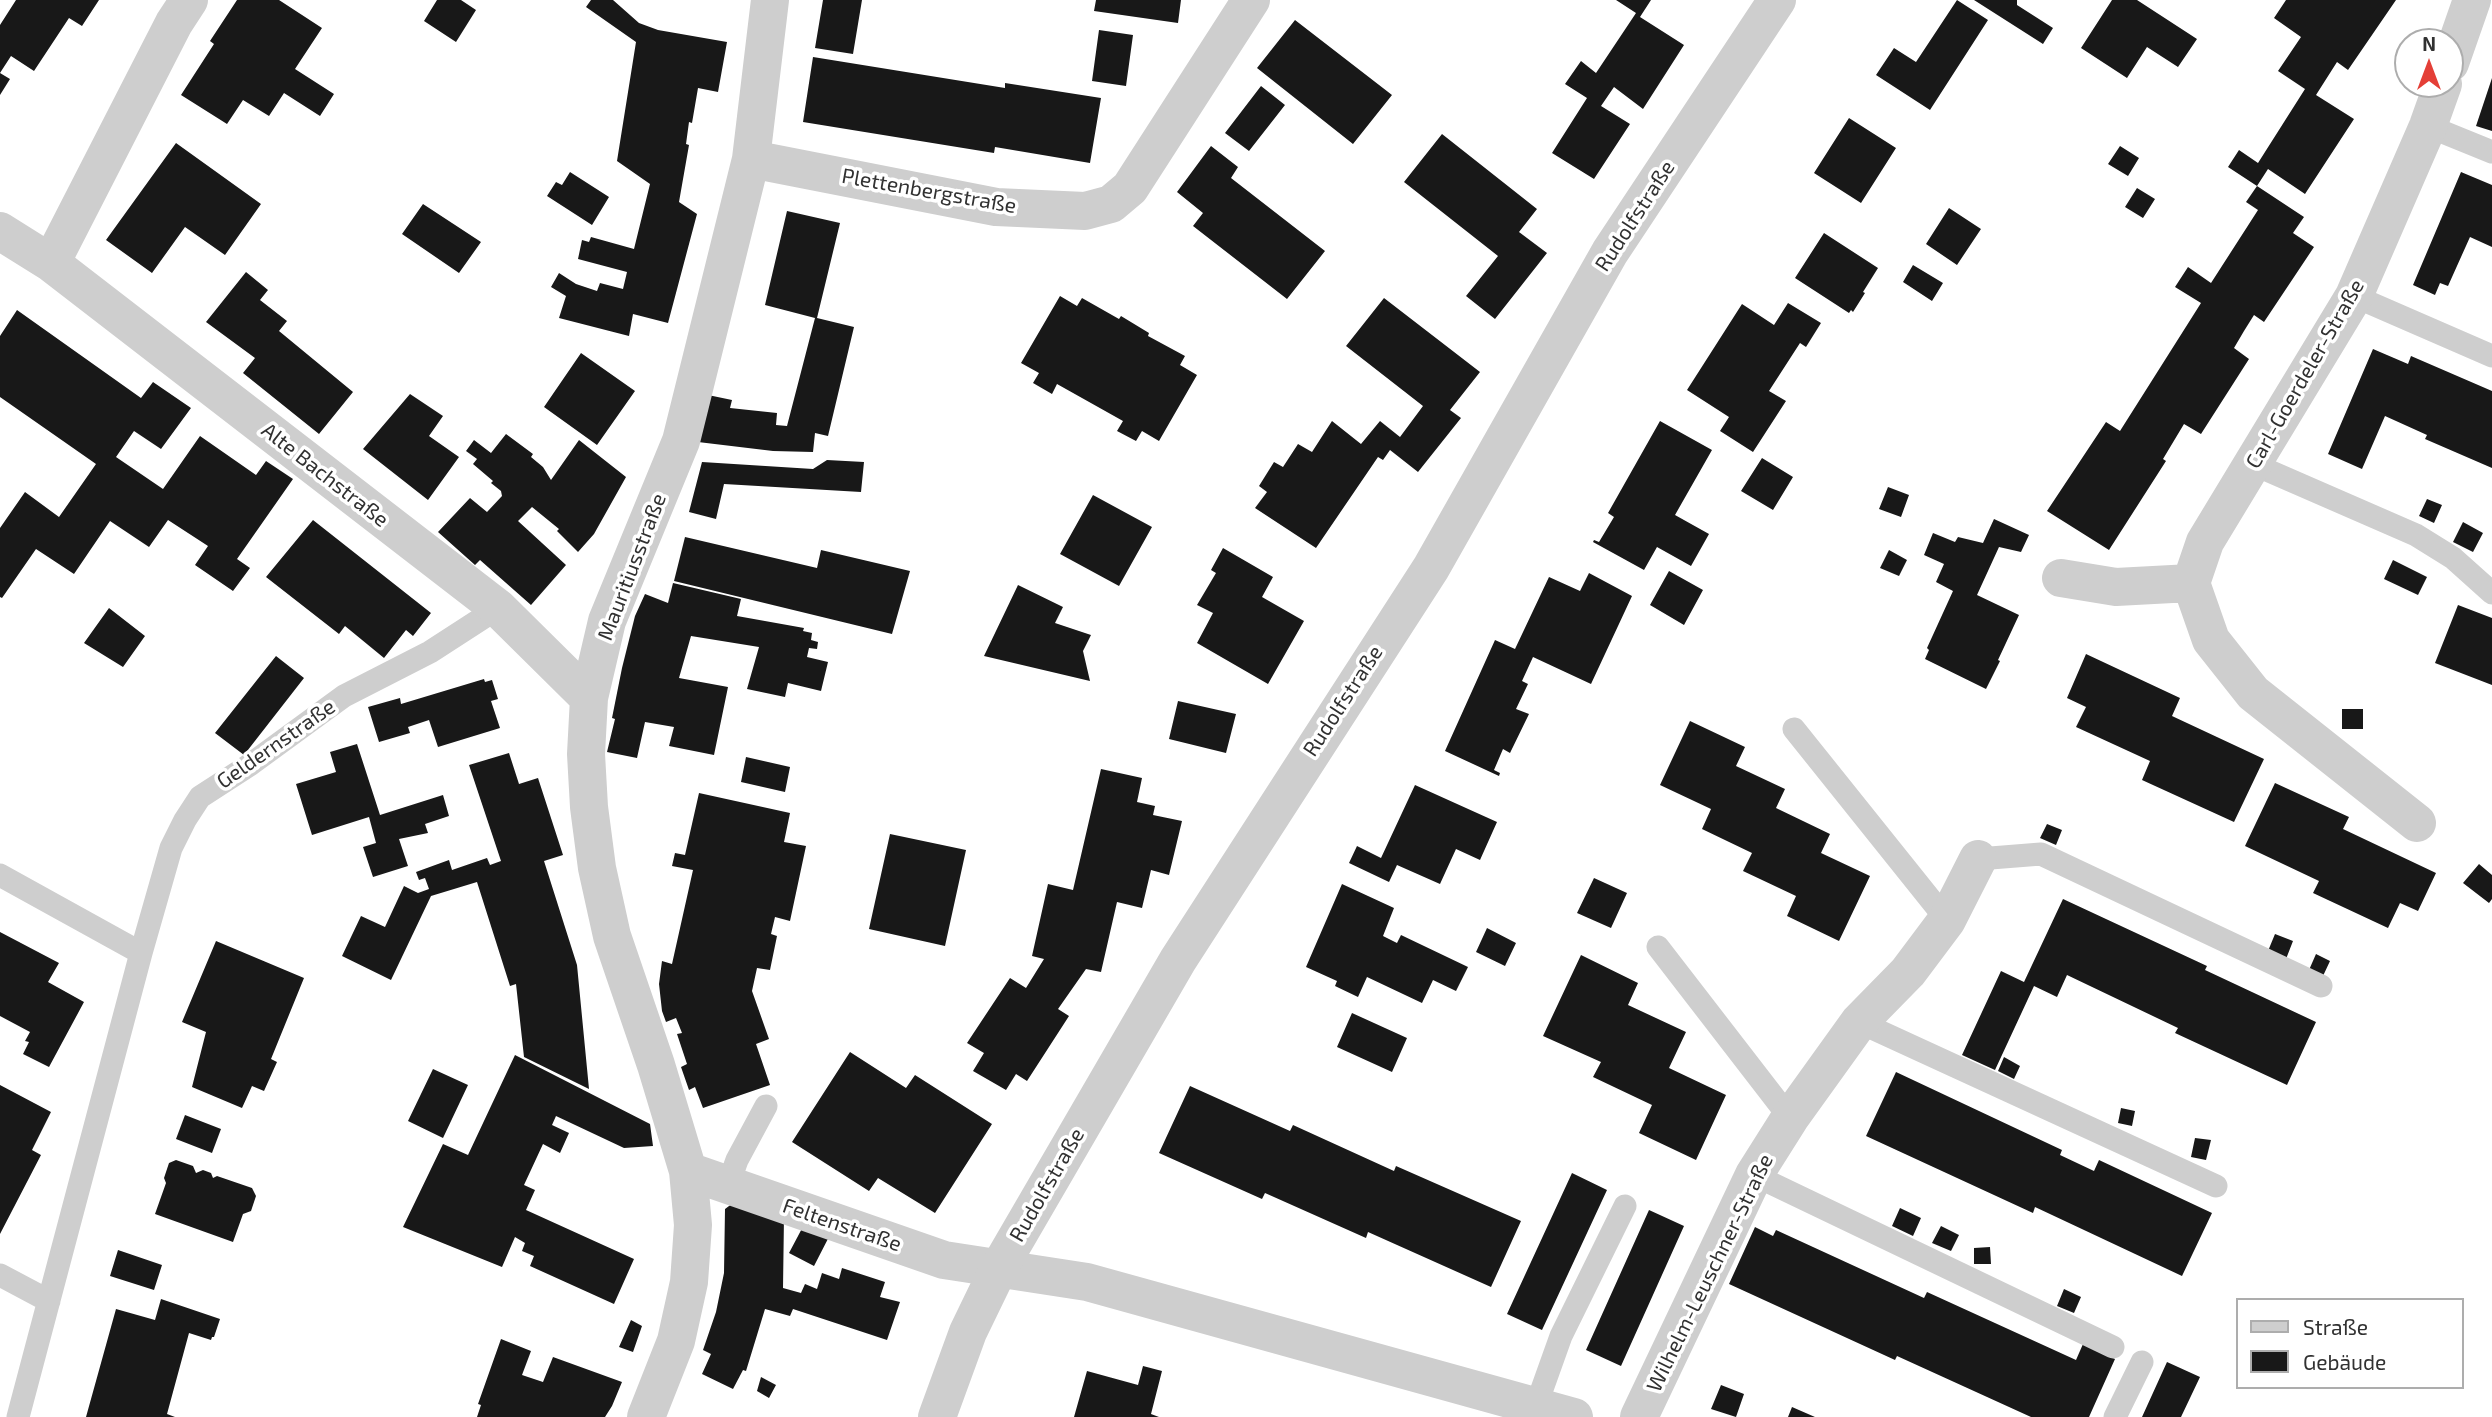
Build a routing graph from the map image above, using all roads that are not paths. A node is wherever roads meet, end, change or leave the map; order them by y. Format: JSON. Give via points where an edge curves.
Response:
{"nodes":[{"id":1,"x":770,"y":0,"type":"edge"},
{"id":2,"x":1251,"y":0,"type":"edge"},
{"id":3,"x":1777,"y":0,"type":"edge"},
{"id":4,"x":2472,"y":0,"type":"edge"},
{"id":5,"x":178,"y":8,"type":"edge"},
{"id":6,"x":2462,"y":28,"type":"edge"},
{"id":7,"x":2437,"y":98,"type":"edge"},
{"id":8,"x":2428,"y":126,"type":"junction"},
{"id":9,"x":2492,"y":152,"type":"edge"},
{"id":10,"x":751,"y":159,"type":"junction"},
{"id":11,"x":0,"y":230,"type":"edge"},
{"id":12,"x":51,"y":263,"type":"junction"},
{"id":13,"x":2354,"y":296,"type":"junction"},
{"id":14,"x":2492,"y":356,"type":"edge"},
{"id":15,"x":2253,"y":464,"type":"junction"},
{"id":16,"x":2061,"y":578,"type":"dead end"},
{"id":17,"x":2191,"y":583,"type":"junction"},
{"id":18,"x":2492,"y":593,"type":"edge"},
{"id":19,"x":498,"y":608,"type":"junction"},
{"id":20,"x":589,"y":698,"type":"junction"},
{"id":21,"x":1794,"y":729,"type":"dead end"},
{"id":22,"x":2417,"y":823,"type":"dead end"},
{"id":23,"x":1978,"y":859,"type":"joint"},
{"id":24,"x":0,"y":875,"type":"edge"},
{"id":25,"x":1947,"y":920,"type":"junction"},
{"id":26,"x":1658,"y":947,"type":"dead end"},
{"id":27,"x":141,"y":953,"type":"junction"},
{"id":28,"x":2322,"y":986,"type":"dead end"},
{"id":29,"x":1859,"y":1022,"type":"junction"},
{"id":30,"x":766,"y":1106,"type":"dead end"},
{"id":31,"x":1790,"y":1118,"type":"junction"},
{"id":32,"x":688,"y":1171,"type":"junction"},
{"id":33,"x":1754,"y":1175,"type":"junction"},
{"id":34,"x":728,"y":1185,"type":"junction"},
{"id":35,"x":2216,"y":1186,"type":"dead end"},
{"id":36,"x":1625,"y":1206,"type":"dead end"},
{"id":37,"x":999,"y":1268,"type":"junction"},
{"id":38,"x":0,"y":1275,"type":"edge"},
{"id":39,"x":49,"y":1301,"type":"junction"},
{"id":40,"x":2113,"y":1347,"type":"dead end"},
{"id":41,"x":2142,"y":1362,"type":"dead end"},
{"id":42,"x":1536,"y":1406,"type":"junction"},
{"id":43,"x":18,"y":1417,"type":"edge"},
{"id":44,"x":646,"y":1417,"type":"edge"},
{"id":45,"x":937,"y":1417,"type":"edge"},
{"id":46,"x":1574,"y":1417,"type":"edge"},
{"id":47,"x":1640,"y":1417,"type":"edge"},
{"id":48,"x":2115,"y":1417,"type":"edge"}],
"edges":[{"from":1,"to":10,"type":"street","name":"Mauritiusstraße"},
{"from":2,"to":10,"type":"street","name":"Plettenbergstraße","via":[[1130,188],[1111,204],[1085,211],[996,207]]},
{"from":3,"to":37,"type":"street","name":"Rudolfstraße","via":[[1610,252],[1431,568],[1178,960]]},
{"from":4,"to":6,"type":"street"},
{"from":5,"to":12,"type":"street"},
{"from":7,"to":8,"type":"street","name":"Carl-Goerdeler-Straße"},
{"from":8,"to":9,"type":"lane"},
{"from":8,"to":13,"type":"street","name":"Carl-Goerdeler-Straße"},
{"from":10,"to":20,"type":"street","name":"Mauritiusstraße","via":[[681,442],[607,621]]},
{"from":11,"to":12,"type":"street","name":"Alte Bachstraße"},
{"from":12,"to":19,"type":"street","name":"Alte Bachstraße"},
{"from":13,"to":14,"type":"lane"},
{"from":13,"to":15,"type":"street","name":"Carl-Goerdeler-Straße"},
{"from":15,"to":17,"type":"street","name":"Carl-Goerdeler-Straße","via":[[2205,542]]},
{"from":15,"to":18,"type":"lane","via":[[2416,535],[2453,558]]},
{"from":16,"to":17,"type":"street","via":[[2116,587]]},
{"from":17,"to":22,"type":"street","via":[[2211,640],[2253,693]]},
{"from":19,"to":20,"type":"street","name":"Alte Bachstraße"},
{"from":19,"to":27,"type":"lane","name":"Geldernstraße","via":[[430,652],[344,696],[200,797],[171,848]]},
{"from":20,"to":32,"type":"street","name":"Mauritiusstraße","via":[[586,754],[597,868],[612,936]]},
{"from":21,"to":25,"type":"lane"},
{"from":23,"to":25,"type":"street","name":"Wilhelm-Leuschner-Straße"},
{"from":23,"to":28,"type":"lane","via":[[2041,854]]},
{"from":24,"to":27,"type":"lane"},
{"from":25,"to":29,"type":"street","name":"Wilhelm-Leuschner-Straße","via":[[1908,972]]},
{"from":26,"to":31,"type":"lane"},
{"from":27,"to":39,"type":"lane","name":"Geldernstraße"},
{"from":29,"to":31,"type":"street","name":"Wilhelm-Leuschner-Straße"},
{"from":29,"to":35,"type":"lane"},
{"from":30,"to":34,"type":"lane"},
{"from":31,"to":33,"type":"street","name":"Wilhelm-Leuschner-Straße"},
{"from":32,"to":34,"type":"street","name":"Feltenstraße"},
{"from":32,"to":44,"type":"street","name":"Mauritiusstraße","via":[[693,1225],[689,1282],[676,1341]]},
{"from":33,"to":40,"type":"lane"},
{"from":33,"to":47,"type":"street","name":"Wilhelm-Leuschner-Straße"},
{"from":34,"to":37,"type":"street","name":"Feltenstraße","via":[[944,1260]]},
{"from":36,"to":42,"type":"lane","via":[[1561,1336]]},
{"from":37,"to":42,"type":"street","via":[[1087,1282]]},
{"from":37,"to":45,"type":"street","name":"Rudolfstraße","via":[[968,1332]]},
{"from":38,"to":39,"type":"lane"},
{"from":39,"to":43,"type":"lane","name":"Geldernstraße"},
{"from":41,"to":48,"type":"lane"},
{"from":42,"to":46,"type":"street"}]}
